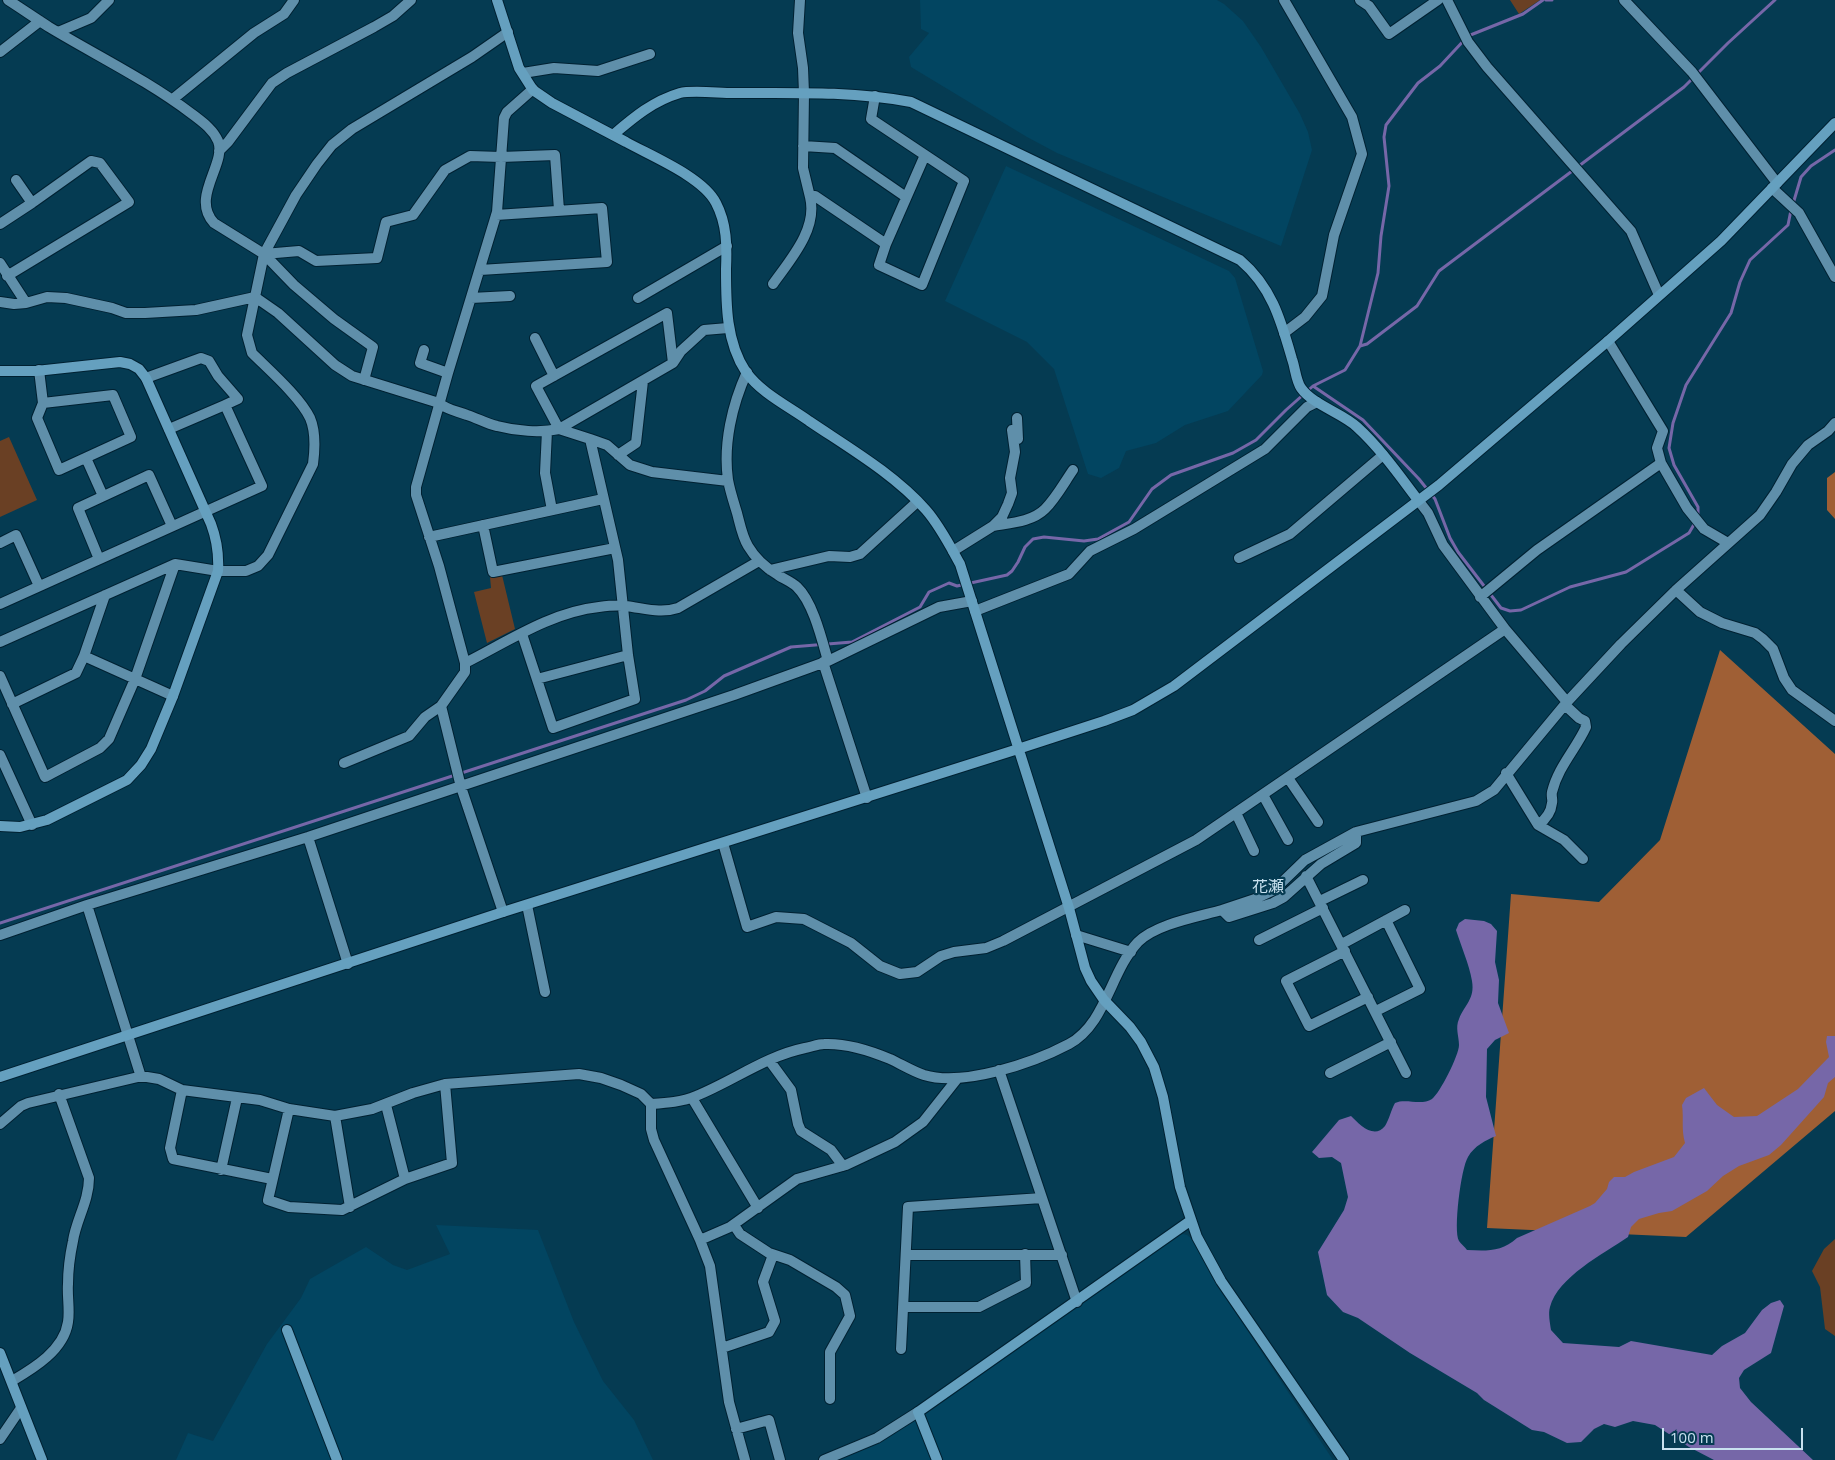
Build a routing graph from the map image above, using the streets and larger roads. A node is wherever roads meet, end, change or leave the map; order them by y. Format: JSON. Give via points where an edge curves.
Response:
{"nodes":[{"id":1,"x":8,"y":0,"type":"edge"},
{"id":2,"x":109,"y":0,"type":"edge"},
{"id":3,"x":294,"y":0,"type":"edge"},
{"id":4,"x":411,"y":0,"type":"edge"},
{"id":5,"x":497,"y":0,"type":"edge"},
{"id":6,"x":800,"y":0,"type":"edge"},
{"id":7,"x":1284,"y":0,"type":"edge"},
{"id":8,"x":1360,"y":0,"type":"edge"},
{"id":9,"x":1438,"y":0,"type":"edge"},
{"id":10,"x":1447,"y":0,"type":"edge"},
{"id":11,"x":1624,"y":0,"type":"edge"},
{"id":12,"x":40,"y":21,"type":"junction"},
{"id":13,"x":58,"y":32,"type":"junction"},
{"id":14,"x":508,"y":32,"type":"junction"},
{"id":15,"x":0,"y":52,"type":"edge"},
{"id":16,"x":650,"y":54,"type":"dead end"},
{"id":17,"x":523,"y":73,"type":"junction"},
{"id":18,"x":532,"y":89,"type":"junction"},
{"id":19,"x":804,"y":93,"type":"junction"},
{"id":20,"x":875,"y":96,"type":"junction"},
{"id":21,"x":173,"y":99,"type":"junction"},
{"id":22,"x":1835,"y":123,"type":"edge"},
{"id":23,"x":613,"y":136,"type":"junction"},
{"id":24,"x":803,"y":146,"type":"junction"},
{"id":25,"x":219,"y":151,"type":"junction"},
{"id":26,"x":925,"y":155,"type":"junction"},
{"id":27,"x":501,"y":157,"type":"junction"},
{"id":28,"x":16,"y":180,"type":"dead end"},
{"id":29,"x":1775,"y":185,"type":"junction"},
{"id":30,"x":906,"y":196,"type":"junction"},
{"id":31,"x":810,"y":197,"type":"junction"},
{"id":32,"x":32,"y":203,"type":"junction"},
{"id":33,"x":559,"y":210,"type":"junction"},
{"id":34,"x":496,"y":215,"type":"junction"},
{"id":35,"x":0,"y":224,"type":"edge"},
{"id":36,"x":886,"y":244,"type":"junction"},
{"id":37,"x":727,"y":246,"type":"junction"},
{"id":38,"x":264,"y":254,"type":"junction"},
{"id":39,"x":0,"y":263,"type":"edge"},
{"id":40,"x":480,"y":270,"type":"junction"},
{"id":41,"x":8,"y":276,"type":"junction"},
{"id":42,"x":1835,"y":277,"type":"edge"},
{"id":43,"x":773,"y":284,"type":"dead end"},
{"id":44,"x":1660,"y":295,"type":"junction"},
{"id":45,"x":510,"y":296,"type":"dead end"},
{"id":46,"x":255,"y":297,"type":"junction"},
{"id":47,"x":471,"y":298,"type":"junction"},
{"id":48,"x":638,"y":298,"type":"dead end"},
{"id":49,"x":0,"y":302,"type":"edge"},
{"id":50,"x":26,"y":303,"type":"junction"},
{"id":51,"x":728,"y":328,"type":"junction"},
{"id":52,"x":1284,"y":333,"type":"junction"},
{"id":53,"x":536,"y":338,"type":"dead end"},
{"id":54,"x":1608,"y":341,"type":"junction"},
{"id":55,"x":424,"y":350,"type":"dead end"},
{"id":56,"x":673,"y":363,"type":"junction"},
{"id":57,"x":39,"y":370,"type":"junction"},
{"id":58,"x":0,"y":371,"type":"edge"},
{"id":59,"x":747,"y":372,"type":"junction"},
{"id":60,"x":448,"y":373,"type":"junction"},
{"id":61,"x":554,"y":376,"type":"junction"},
{"id":62,"x":146,"y":378,"type":"junction"},
{"id":63,"x":364,"y":380,"type":"junction"},
{"id":64,"x":643,"y":381,"type":"junction"},
{"id":65,"x":1317,"y":402,"type":"junction"},
{"id":66,"x":439,"y":403,"type":"junction"},
{"id":67,"x":42,"y":404,"type":"junction"},
{"id":68,"x":226,"y":405,"type":"junction"},
{"id":69,"x":1017,"y":418,"type":"dead end"},
{"id":70,"x":1835,"y":423,"type":"edge"},
{"id":71,"x":169,"y":429,"type":"junction"},
{"id":72,"x":559,"y":429,"type":"junction"},
{"id":73,"x":1012,"y":430,"type":"dead end"},
{"id":74,"x":547,"y":432,"type":"junction"},
{"id":75,"x":590,"y":439,"type":"junction"},
{"id":76,"x":1015,"y":452,"type":"junction"},
{"id":77,"x":618,"y":455,"type":"junction"},
{"id":78,"x":1383,"y":455,"type":"junction"},
{"id":79,"x":86,"y":458,"type":"junction"},
{"id":80,"x":1661,"y":463,"type":"junction"},
{"id":81,"x":1073,"y":470,"type":"dead end"},
{"id":82,"x":728,"y":481,"type":"junction"},
{"id":83,"x":103,"y":496,"type":"junction"},
{"id":84,"x":1421,"y":498,"type":"junction"},
{"id":85,"x":604,"y":499,"type":"junction"},
{"id":86,"x":917,"y":502,"type":"junction"},
{"id":87,"x":552,"y":510,"type":"junction"},
{"id":88,"x":206,"y":511,"type":"junction"},
{"id":89,"x":483,"y":525,"type":"junction"},
{"id":90,"x":172,"y":526,"type":"junction"},
{"id":91,"x":993,"y":526,"type":"junction"},
{"id":92,"x":429,"y":537,"type":"junction"},
{"id":93,"x":0,"y":543,"type":"edge"},
{"id":94,"x":1728,"y":543,"type":"junction"},
{"id":95,"x":615,"y":548,"type":"junction"},
{"id":96,"x":953,"y":551,"type":"junction"},
{"id":97,"x":1239,"y":558,"type":"dead end"},
{"id":98,"x":100,"y":559,"type":"junction"},
{"id":99,"x":760,"y":561,"type":"junction"},
{"id":100,"x":175,"y":564,"type":"junction"},
{"id":101,"x":770,"y":570,"type":"junction"},
{"id":102,"x":218,"y":571,"type":"junction"},
{"id":103,"x":39,"y":586,"type":"junction"},
{"id":104,"x":1676,"y":590,"type":"junction"},
{"id":105,"x":106,"y":595,"type":"junction"},
{"id":106,"x":1480,"y":596,"type":"junction"},
{"id":107,"x":0,"y":604,"type":"edge"},
{"id":108,"x":624,"y":606,"type":"junction"},
{"id":109,"x":974,"y":606,"type":"junction"},
{"id":110,"x":1505,"y":629,"type":"junction"},
{"id":111,"x":522,"y":634,"type":"junction"},
{"id":112,"x":0,"y":642,"type":"edge"},
{"id":113,"x":628,"y":655,"type":"junction"},
{"id":114,"x":84,"y":656,"type":"junction"},
{"id":115,"x":826,"y":662,"type":"junction"},
{"id":116,"x":465,"y":663,"type":"junction"},
{"id":117,"x":0,"y":676,"type":"edge"},
{"id":118,"x":135,"y":679,"type":"junction"},
{"id":119,"x":537,"y":679,"type":"junction"},
{"id":120,"x":174,"y":696,"type":"junction"},
{"id":121,"x":12,"y":704,"type":"junction"},
{"id":122,"x":1566,"y":704,"type":"junction"},
{"id":123,"x":441,"y":706,"type":"junction"},
{"id":124,"x":1835,"y":721,"type":"edge"},
{"id":125,"x":1018,"y":750,"type":"junction"},
{"id":126,"x":0,"y":755,"type":"edge"},
{"id":127,"x":344,"y":763,"type":"dead end"},
{"id":128,"x":1506,"y":774,"type":"junction"},
{"id":129,"x":1288,"y":778,"type":"junction"},
{"id":130,"x":460,"y":784,"type":"junction"},
{"id":131,"x":1263,"y":795,"type":"junction"},
{"id":132,"x":867,"y":798,"type":"junction"},
{"id":133,"x":1236,"y":813,"type":"junction"},
{"id":134,"x":1318,"y":822,"type":"dead end"},
{"id":135,"x":32,"y":825,"type":"junction"},
{"id":136,"x":1538,"y":825,"type":"junction"},
{"id":137,"x":0,"y":826,"type":"edge"},
{"id":138,"x":1356,"y":832,"type":"junction"},
{"id":139,"x":308,"y":837,"type":"junction"},
{"id":140,"x":1288,"y":840,"type":"dead end"},
{"id":141,"x":723,"y":843,"type":"junction"},
{"id":142,"x":1254,"y":851,"type":"dead end"},
{"id":143,"x":1584,"y":859,"type":"dead end"},
{"id":144,"x":1306,"y":876,"type":"junction"},
{"id":145,"x":1363,"y":880,"type":"dead end"},
{"id":146,"x":87,"y":905,"type":"junction"},
{"id":147,"x":527,"y":905,"type":"junction"},
{"id":148,"x":1321,"y":905,"type":"junction"},
{"id":149,"x":1069,"y":908,"type":"junction"},
{"id":150,"x":1222,"y":910,"type":"junction"},
{"id":151,"x":1405,"y":910,"type":"dead end"},
{"id":152,"x":503,"y":912,"type":"junction"},
{"id":153,"x":1386,"y":920,"type":"junction"},
{"id":154,"x":0,"y":935,"type":"edge"},
{"id":155,"x":1076,"y":935,"type":"junction"},
{"id":156,"x":1259,"y":940,"type":"dead end"},
{"id":157,"x":1343,"y":948,"type":"junction"},
{"id":158,"x":1131,"y":952,"type":"junction"},
{"id":159,"x":348,"y":964,"type":"junction"},
{"id":160,"x":545,"y":992,"type":"dead end"},
{"id":161,"x":1368,"y":997,"type":"junction"},
{"id":162,"x":1104,"y":1000,"type":"junction"},
{"id":163,"x":1376,"y":1011,"type":"junction"},
{"id":164,"x":128,"y":1036,"type":"junction"},
{"id":165,"x":1391,"y":1042,"type":"junction"},
{"id":166,"x":769,"y":1060,"type":"junction"},
{"id":167,"x":999,"y":1070,"type":"junction"},
{"id":168,"x":1330,"y":1073,"type":"dead end"},
{"id":169,"x":1406,"y":1073,"type":"dead end"},
{"id":170,"x":0,"y":1077,"type":"edge"},
{"id":171,"x":141,"y":1077,"type":"junction"},
{"id":172,"x":957,"y":1079,"type":"junction"},
{"id":173,"x":445,"y":1084,"type":"junction"},
{"id":174,"x":182,"y":1090,"type":"junction"},
{"id":175,"x":59,"y":1094,"type":"junction"},
{"id":176,"x":237,"y":1098,"type":"junction"},
{"id":177,"x":692,"y":1098,"type":"junction"},
{"id":178,"x":651,"y":1104,"type":"junction"},
{"id":179,"x":386,"y":1105,"type":"junction"},
{"id":180,"x":289,"y":1108,"type":"junction"},
{"id":181,"x":335,"y":1116,"type":"junction"},
{"id":182,"x":0,"y":1124,"type":"edge"},
{"id":183,"x":843,"y":1166,"type":"junction"},
{"id":184,"x":221,"y":1170,"type":"junction"},
{"id":185,"x":272,"y":1179,"type":"junction"},
{"id":186,"x":405,"y":1179,"type":"junction"},
{"id":187,"x":1042,"y":1198,"type":"junction"},
{"id":188,"x":350,"y":1207,"type":"junction"},
{"id":189,"x":758,"y":1208,"type":"junction"},
{"id":190,"x":1190,"y":1221,"type":"junction"},
{"id":191,"x":734,"y":1225,"type":"junction"},
{"id":192,"x":700,"y":1240,"type":"junction"},
{"id":193,"x":1025,"y":1254,"type":"junction"},
{"id":194,"x":773,"y":1255,"type":"junction"},
{"id":195,"x":1062,"y":1255,"type":"junction"},
{"id":196,"x":906,"y":1256,"type":"junction"},
{"id":197,"x":1077,"y":1302,"type":"junction"},
{"id":198,"x":903,"y":1307,"type":"junction"},
{"id":199,"x":287,"y":1330,"type":"dead end"},
{"id":200,"x":722,"y":1348,"type":"junction"},
{"id":201,"x":901,"y":1349,"type":"dead end"},
{"id":202,"x":0,"y":1353,"type":"edge"},
{"id":203,"x":12,"y":1382,"type":"junction"},
{"id":204,"x":830,"y":1399,"type":"dead end"},
{"id":205,"x":21,"y":1408,"type":"junction"},
{"id":206,"x":918,"y":1412,"type":"junction"},
{"id":207,"x":736,"y":1429,"type":"junction"},
{"id":208,"x":0,"y":1439,"type":"edge"},
{"id":209,"x":42,"y":1460,"type":"edge"},
{"id":210,"x":337,"y":1460,"type":"edge"},
{"id":211,"x":745,"y":1460,"type":"edge"},
{"id":212,"x":780,"y":1460,"type":"edge"},
{"id":213,"x":824,"y":1460,"type":"edge"},
{"id":214,"x":937,"y":1460,"type":"edge"},
{"id":215,"x":1344,"y":1460,"type":"edge"}],
"edges":[{"from":1,"to":12,"type":"street"},
{"from":2,"to":13,"type":"street","via":[[91,18]]},
{"from":3,"to":21,"type":"street","via":[[284,14],[254,33]]},
{"from":4,"to":25,"type":"street","via":[[374,27],[272,82]]},
{"from":5,"to":14,"type":"street"},
{"from":6,"to":19,"type":"street","via":[[798,33]]},
{"from":7,"to":52,"type":"street","via":[[1352,117],[1362,154],[1334,235],[1322,296],[1306,317]]},
{"from":8,"to":9,"type":"street","via":[[1369,6],[1389,34]]},
{"from":10,"to":44,"type":"street","via":[[1468,42],[1487,67],[1631,231]]},
{"from":11,"to":29,"type":"street","via":[[1692,72]]},
{"from":12,"to":13,"type":"street"},
{"from":12,"to":15,"type":"street"},
{"from":13,"to":21,"type":"street"},
{"from":14,"to":17,"type":"street"},
{"from":14,"to":38,"type":"street","via":[[352,128],[332,145],[296,195]]},
{"from":16,"to":17,"type":"street","via":[[598,71],[554,68]]},
{"from":17,"to":18,"type":"street"},
{"from":18,"to":23,"type":"street"},
{"from":18,"to":27,"type":"street","via":[[504,118]]},
{"from":19,"to":20,"type":"street"},
{"from":19,"to":23,"type":"street","via":[[682,93],[639,112]]},
{"from":19,"to":24,"type":"street"},
{"from":20,"to":26,"type":"street","via":[[871,119]]},
{"from":20,"to":52,"type":"street","via":[[911,102],[1240,260],[1254,272],[1271,297]]},
{"from":21,"to":25,"type":"street","via":[[213,132]]},
{"from":22,"to":29,"type":"street"},
{"from":23,"to":37,"type":"street","via":[[680,171],[708,191],[724,222]]},
{"from":24,"to":30,"type":"street","via":[[835,148]]},
{"from":24,"to":31,"type":"street","via":[[803,168]]},
{"from":25,"to":38,"type":"street","via":[[210,180],[206,206],[208,216]]},
{"from":26,"to":30,"type":"street"},
{"from":26,"to":36,"type":"street","via":[[964,181],[922,285],[879,265]]},
{"from":27,"to":33,"type":"street","via":[[555,155]]},
{"from":27,"to":34,"type":"street"},
{"from":27,"to":38,"type":"street","via":[[470,156],[445,170],[412,215],[386,222],[377,258],[316,261],[299,251]]},
{"from":28,"to":32,"type":"street"},
{"from":29,"to":42,"type":"street","via":[[1799,213]]},
{"from":29,"to":44,"type":"street","via":[[1721,241]]},
{"from":30,"to":36,"type":"street"},
{"from":31,"to":36,"type":"street","via":[[815,196]]},
{"from":31,"to":43,"type":"street","via":[[810,222],[798,248]]},
{"from":32,"to":35,"type":"street"},
{"from":32,"to":41,"type":"street","via":[[90,161],[100,163],[129,202]]},
{"from":33,"to":34,"type":"street"},
{"from":33,"to":40,"type":"street","via":[[602,208],[607,262]]},
{"from":34,"to":40,"type":"street"},
{"from":37,"to":48,"type":"street"},
{"from":37,"to":51,"type":"street"},
{"from":38,"to":46,"type":"street"},
{"from":38,"to":63,"type":"street","via":[[294,285],[373,347]]},
{"from":39,"to":41,"type":"street"},
{"from":40,"to":47,"type":"street"},
{"from":41,"to":50,"type":"street"},
{"from":44,"to":54,"type":"street"},
{"from":45,"to":47,"type":"street"},
{"from":46,"to":50,"type":"street","via":[[196,310],[145,313],[126,313],[66,298],[47,297]]},
{"from":46,"to":63,"type":"street","via":[[278,313],[335,365]]},
{"from":46,"to":102,"type":"street","via":[[247,334],[252,353],[310,418],[314,437],[313,464],[268,555],[258,566],[246,571]]},
{"from":47,"to":60,"type":"street"},
{"from":49,"to":50,"type":"street"},
{"from":51,"to":56,"type":"street","via":[[704,330]]},
{"from":51,"to":59,"type":"street"},
{"from":52,"to":65,"type":"street","via":[[1301,388]]},
{"from":53,"to":61,"type":"street"},
{"from":54,"to":80,"type":"street","via":[[1663,431],[1657,448]]},
{"from":54,"to":84,"type":"street"},
{"from":55,"to":60,"type":"street","via":[[420,363]]},
{"from":56,"to":61,"type":"street","via":[[667,313]]},
{"from":56,"to":64,"type":"street"},
{"from":57,"to":58,"type":"street"},
{"from":57,"to":62,"type":"street","via":[[120,362],[139,369]]},
{"from":57,"to":67,"type":"street"},
{"from":59,"to":82,"type":"street","via":[[729,432]]},
{"from":59,"to":86,"type":"street","via":[[767,392],[869,462]]},
{"from":60,"to":66,"type":"street"},
{"from":61,"to":72,"type":"street","via":[[536,386]]},
{"from":62,"to":68,"type":"street","via":[[201,358],[209,361],[238,399]]},
{"from":62,"to":71,"type":"street"},
{"from":63,"to":66,"type":"street"},
{"from":64,"to":72,"type":"street"},
{"from":64,"to":77,"type":"street","via":[[636,443]]},
{"from":65,"to":78,"type":"street","via":[[1356,426]]},
{"from":65,"to":109,"type":"street","via":[[1307,406],[1265,449],[1134,529],[1090,551],[1069,574]]},
{"from":66,"to":74,"type":"street","via":[[496,426]]},
{"from":66,"to":92,"type":"street","via":[[416,487]]},
{"from":67,"to":79,"type":"street","via":[[37,418],[59,470]]},
{"from":67,"to":79,"type":"street","via":[[113,395],[131,437]]},
{"from":68,"to":71,"type":"street"},
{"from":68,"to":88,"type":"street","via":[[262,486]]},
{"from":69,"to":76,"type":"street","via":[[1019,444]]},
{"from":70,"to":94,"type":"street","via":[[1808,445],[1760,515]]},
{"from":71,"to":88,"type":"street"},
{"from":72,"to":74,"type":"street"},
{"from":72,"to":75,"type":"street"},
{"from":73,"to":76,"type":"street"},
{"from":74,"to":87,"type":"street","via":[[545,473]]},
{"from":75,"to":77,"type":"street","via":[[607,445]]},
{"from":75,"to":85,"type":"street"},
{"from":76,"to":91,"type":"street","via":[[1010,478],[1012,493],[1002,516]]},
{"from":77,"to":82,"type":"street","via":[[630,465],[652,472]]},
{"from":78,"to":84,"type":"street"},
{"from":78,"to":97,"type":"street","via":[[1290,534]]},
{"from":79,"to":83,"type":"street"},
{"from":80,"to":94,"type":"street","via":[[1687,508],[1704,529]]},
{"from":80,"to":106,"type":"street","via":[[1537,550]]},
{"from":81,"to":91,"type":"street","via":[[1046,508],[1038,514]]},
{"from":82,"to":99,"type":"street","via":[[743,534]]},
{"from":83,"to":90,"type":"street","via":[[149,475]]},
{"from":83,"to":98,"type":"street","via":[[78,508]]},
{"from":84,"to":106,"type":"street","via":[[1443,545]]},
{"from":84,"to":125,"type":"street","via":[[1154,698],[1133,710]]},
{"from":85,"to":87,"type":"street"},
{"from":85,"to":95,"type":"street"},
{"from":86,"to":96,"type":"street"},
{"from":86,"to":101,"type":"street","via":[[860,554],[829,556]]},
{"from":87,"to":89,"type":"street"},
{"from":88,"to":90,"type":"street"},
{"from":88,"to":102,"type":"street","via":[[218,543]]},
{"from":89,"to":92,"type":"street"},
{"from":89,"to":95,"type":"street","via":[[492,572]]},
{"from":90,"to":98,"type":"street"},
{"from":91,"to":96,"type":"street"},
{"from":92,"to":116,"type":"street","via":[[440,566]]},
{"from":93,"to":103,"type":"street","via":[[16,535]]},
{"from":94,"to":104,"type":"street"},
{"from":95,"to":108,"type":"street"},
{"from":96,"to":109,"type":"street"},
{"from":98,"to":103,"type":"street"},
{"from":99,"to":101,"type":"street"},
{"from":99,"to":108,"type":"street","via":[[667,612]]},
{"from":100,"to":102,"type":"street"},
{"from":100,"to":105,"type":"street"},
{"from":100,"to":118,"type":"street"},
{"from":101,"to":115,"type":"street","via":[[797,586],[803,594],[818,627]]},
{"from":102,"to":120,"type":"street"},
{"from":103,"to":107,"type":"street"},
{"from":104,"to":122,"type":"street"},
{"from":104,"to":124,"type":"street","via":[[1700,612],[1763,639],[1773,649],[1792,690]]},
{"from":105,"to":112,"type":"street"},
{"from":105,"to":114,"type":"street"},
{"from":106,"to":110,"type":"street"},
{"from":108,"to":111,"type":"street","via":[[574,611]]},
{"from":108,"to":113,"type":"street"},
{"from":109,"to":115,"type":"street","via":[[939,607]]},
{"from":109,"to":125,"type":"street"},
{"from":110,"to":122,"type":"street"},
{"from":110,"to":129,"type":"street"},
{"from":111,"to":116,"type":"street"},
{"from":111,"to":119,"type":"street"},
{"from":113,"to":119,"type":"street"},
{"from":113,"to":119,"type":"street","via":[[635,699],[553,728]]},
{"from":114,"to":118,"type":"street"},
{"from":114,"to":121,"type":"street","via":[[76,673]]},
{"from":115,"to":130,"type":"street","via":[[734,696]]},
{"from":115,"to":132,"type":"street"},
{"from":116,"to":123,"type":"street","via":[[466,672]]},
{"from":117,"to":121,"type":"street"},
{"from":118,"to":120,"type":"street"},
{"from":118,"to":121,"type":"street","via":[[109,740],[45,777]]},
{"from":120,"to":135,"type":"street","via":[[151,749],[127,780]]},
{"from":122,"to":128,"type":"street"},
{"from":122,"to":136,"type":"street","via":[[1585,721],[1586,727],[1561,770],[1546,820]]},
{"from":123,"to":127,"type":"street","via":[[425,717],[409,736]]},
{"from":123,"to":130,"type":"street"},
{"from":125,"to":132,"type":"street"},
{"from":125,"to":149,"type":"street"},
{"from":126,"to":135,"type":"street"},
{"from":128,"to":136,"type":"street"},
{"from":128,"to":138,"type":"street","via":[[1494,790],[1476,801]]},
{"from":129,"to":131,"type":"street"},
{"from":129,"to":134,"type":"street"},
{"from":130,"to":139,"type":"street"},
{"from":130,"to":152,"type":"street"},
{"from":131,"to":133,"type":"street"},
{"from":131,"to":140,"type":"street"},
{"from":132,"to":141,"type":"street"},
{"from":133,"to":142,"type":"street"},
{"from":133,"to":149,"type":"street","via":[[1196,840]]},
{"from":135,"to":137,"type":"street"},
{"from":136,"to":143,"type":"street","via":[[1564,840]]},
{"from":138,"to":144,"type":"street","via":[[1356,842]]},
{"from":138,"to":150,"type":"street","via":[[1305,860],[1274,890]]},
{"from":139,"to":146,"type":"street"},
{"from":139,"to":159,"type":"street"},
{"from":141,"to":147,"type":"street"},
{"from":141,"to":149,"type":"street","via":[[747,927],[776,917],[804,919],[851,943],[880,966],[900,974],[917,972],[940,956],[986,948],[1004,941]]},
{"from":144,"to":148,"type":"street"},
{"from":144,"to":150,"type":"street","via":[[1273,903],[1229,917]]},
{"from":145,"to":148,"type":"street"},
{"from":146,"to":154,"type":"street"},
{"from":146,"to":164,"type":"street"},
{"from":147,"to":152,"type":"street"},
{"from":147,"to":160,"type":"street"},
{"from":148,"to":156,"type":"street"},
{"from":148,"to":157,"type":"street"},
{"from":149,"to":155,"type":"street"},
{"from":150,"to":158,"type":"street","via":[[1161,928],[1138,942]]},
{"from":151,"to":153,"type":"street"},
{"from":152,"to":159,"type":"street"},
{"from":153,"to":157,"type":"street"},
{"from":153,"to":163,"type":"street","via":[[1420,989]]},
{"from":155,"to":158,"type":"street"},
{"from":155,"to":162,"type":"street","via":[[1091,981]]},
{"from":157,"to":161,"type":"street"},
{"from":157,"to":161,"type":"street","via":[[1286,981],[1309,1026]]},
{"from":158,"to":162,"type":"street","via":[[1119,968]]},
{"from":159,"to":164,"type":"street"},
{"from":161,"to":163,"type":"street"},
{"from":162,"to":167,"type":"street","via":[[1088,1028],[1071,1042]]},
{"from":162,"to":190,"type":"street","via":[[1135,1035],[1154,1067]]},
{"from":163,"to":165,"type":"street"},
{"from":164,"to":170,"type":"street"},
{"from":164,"to":171,"type":"street"},
{"from":165,"to":168,"type":"street"},
{"from":165,"to":169,"type":"street"},
{"from":166,"to":172,"type":"street","via":[[785,1052],[824,1044],[861,1049],[923,1075]]},
{"from":166,"to":177,"type":"street"},
{"from":166,"to":183,"type":"street","via":[[791,1090],[801,1131],[831,1150]]},
{"from":167,"to":172,"type":"street"},
{"from":167,"to":187,"type":"street"},
{"from":171,"to":174,"type":"street","via":[[159,1080]]},
{"from":171,"to":175,"type":"street"},
{"from":172,"to":183,"type":"street","via":[[923,1122],[894,1142]]},
{"from":173,"to":178,"type":"street","via":[[579,1074],[621,1085],[641,1094]]},
{"from":173,"to":179,"type":"street","via":[[412,1093]]},
{"from":173,"to":186,"type":"street","via":[[452,1163]]},
{"from":174,"to":176,"type":"street"},
{"from":174,"to":184,"type":"street","via":[[170,1148],[173,1159]]},
{"from":175,"to":182,"type":"street","via":[[21,1106]]},
{"from":175,"to":203,"type":"street","via":[[89,1178],[89,1189],[75,1229],[70,1257],[69,1321],[62,1340],[44,1360]]},
{"from":176,"to":180,"type":"street"},
{"from":176,"to":184,"type":"street"},
{"from":177,"to":178,"type":"street"},
{"from":177,"to":189,"type":"street"},
{"from":178,"to":192,"type":"street","via":[[654,1140]]},
{"from":179,"to":181,"type":"street"},
{"from":179,"to":186,"type":"street"},
{"from":180,"to":181,"type":"street"},
{"from":180,"to":185,"type":"street"},
{"from":181,"to":188,"type":"street"},
{"from":183,"to":189,"type":"street","via":[[797,1179]]},
{"from":184,"to":185,"type":"street"},
{"from":185,"to":188,"type":"street","via":[[268,1200],[289,1207],[342,1210]]},
{"from":186,"to":188,"type":"street"},
{"from":187,"to":195,"type":"street"},
{"from":187,"to":196,"type":"street","via":[[908,1207]]},
{"from":189,"to":191,"type":"street"},
{"from":190,"to":197,"type":"street"},
{"from":190,"to":215,"type":"street","via":[[1221,1281]]},
{"from":191,"to":192,"type":"street"},
{"from":191,"to":194,"type":"street","via":[[740,1234]]},
{"from":192,"to":200,"type":"street","via":[[710,1266]]},
{"from":193,"to":195,"type":"street"},
{"from":193,"to":196,"type":"street"},
{"from":193,"to":198,"type":"street","via":[[1026,1283],[979,1306]]},
{"from":194,"to":200,"type":"street","via":[[763,1282],[774,1327],[769,1332]]},
{"from":194,"to":204,"type":"street","via":[[790,1260],[845,1295],[850,1316],[830,1352]]},
{"from":195,"to":197,"type":"street"},
{"from":196,"to":198,"type":"street"},
{"from":197,"to":206,"type":"street"},
{"from":198,"to":201,"type":"street"},
{"from":199,"to":210,"type":"street"},
{"from":200,"to":207,"type":"street"},
{"from":202,"to":203,"type":"street"},
{"from":203,"to":205,"type":"street"},
{"from":205,"to":208,"type":"street"},
{"from":205,"to":209,"type":"street"},
{"from":206,"to":213,"type":"street","via":[[877,1438]]},
{"from":206,"to":214,"type":"street"},
{"from":207,"to":211,"type":"street"},
{"from":207,"to":212,"type":"street","via":[[769,1420]]}]}
